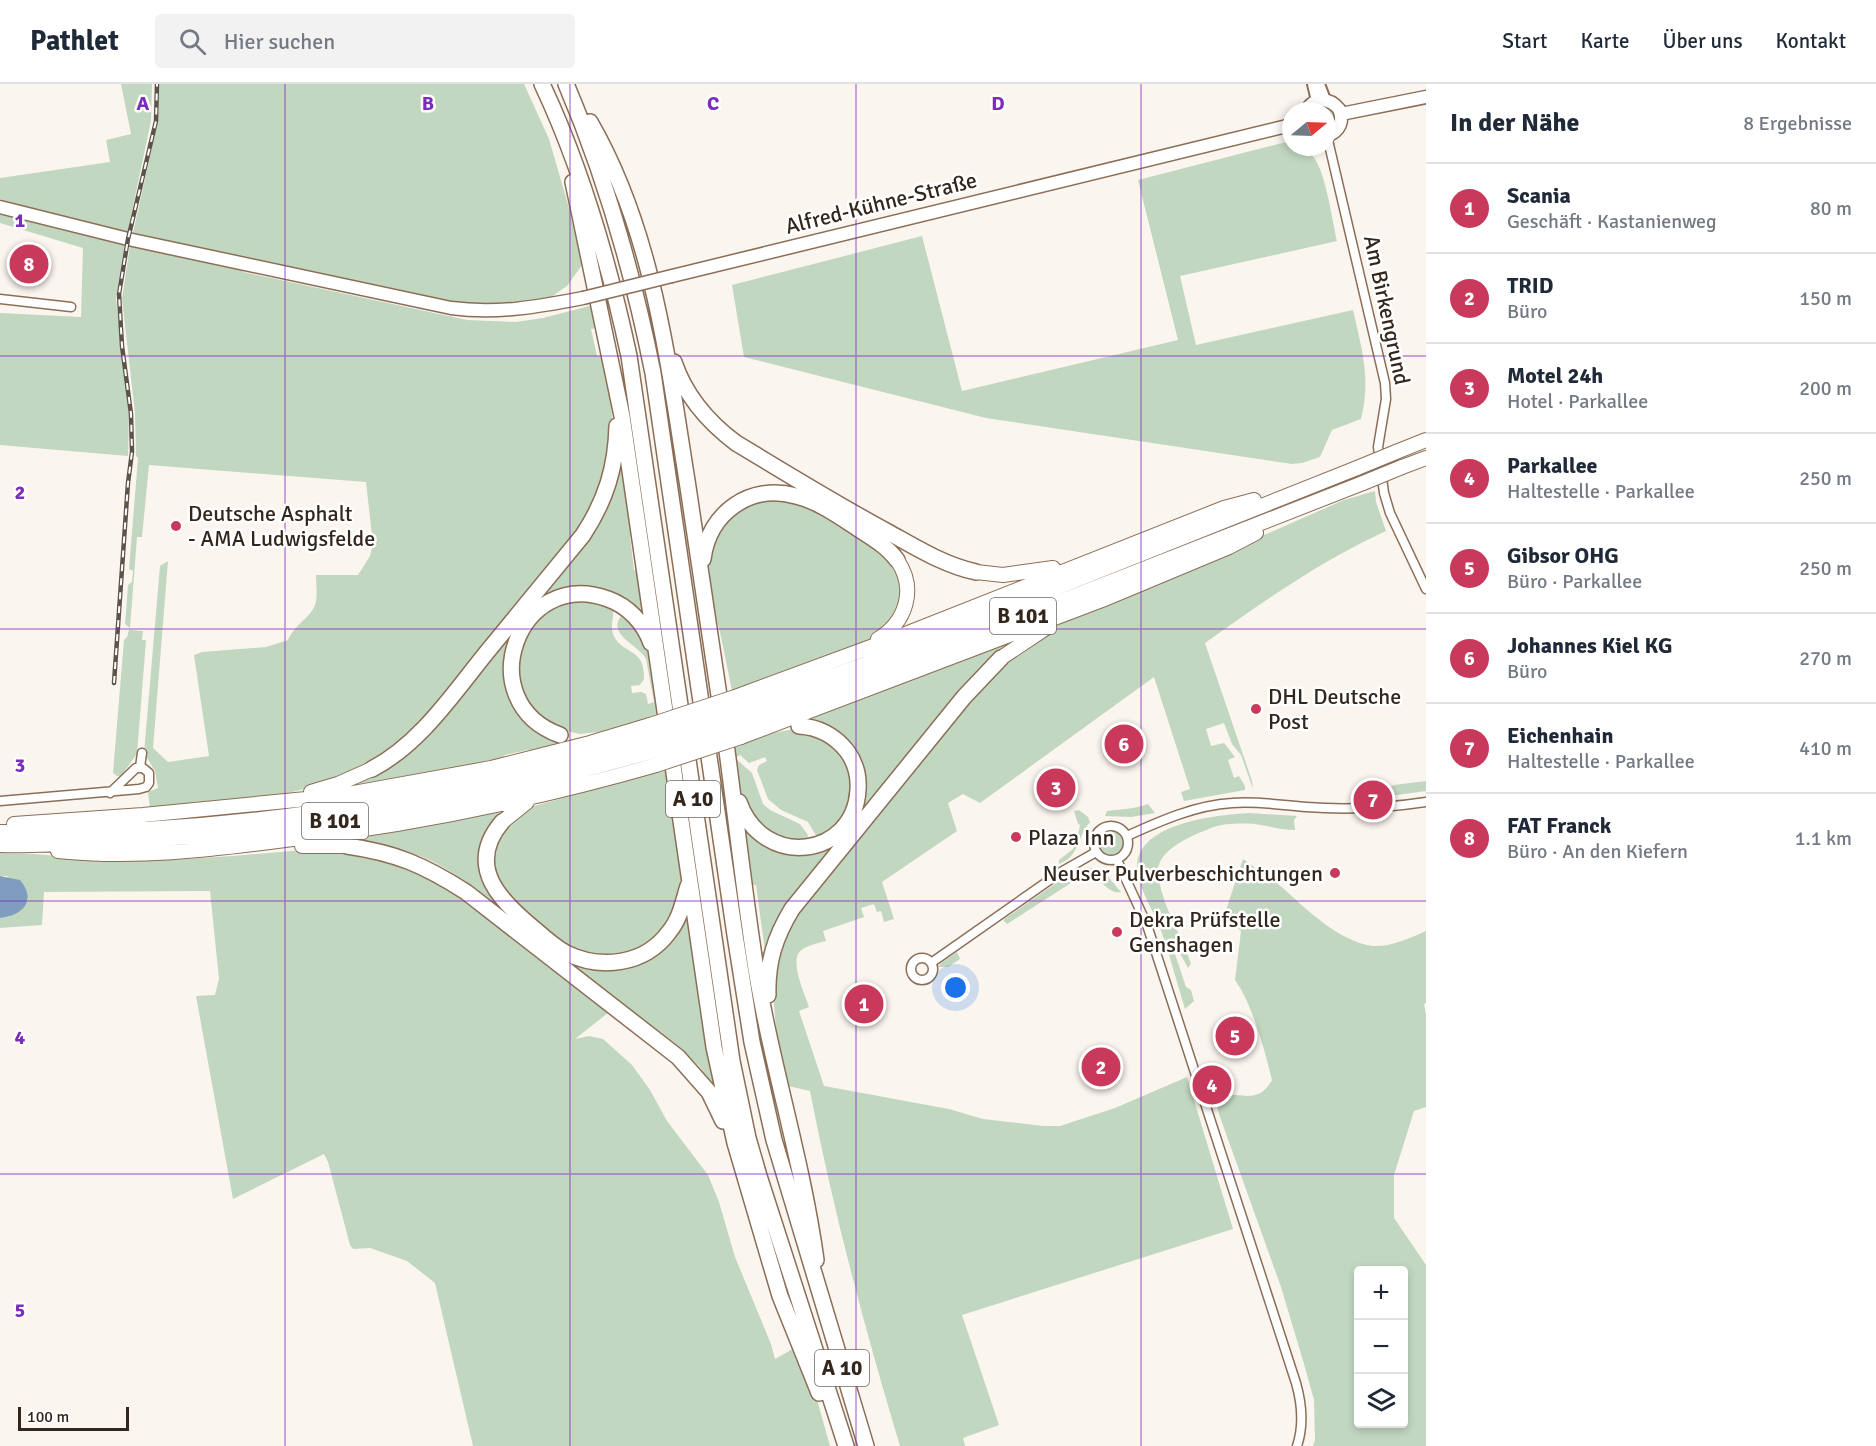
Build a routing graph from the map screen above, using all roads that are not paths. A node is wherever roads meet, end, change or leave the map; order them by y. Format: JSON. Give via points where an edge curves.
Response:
{"nodes":[{"id":1,"x":542,"y":84,"type":"edge"},
{"id":2,"x":567,"y":84,"type":"edge"},
{"id":3,"x":1313,"y":84,"type":"edge"},
{"id":4,"x":1319,"y":84,"type":"edge"},
{"id":5,"x":1426,"y":97,"type":"edge"},
{"id":6,"x":1321,"y":100,"type":"junction"},
{"id":7,"x":1317,"y":102,"type":"edge"},
{"id":8,"x":1341,"y":114,"type":"junction"},
{"id":9,"x":1282,"y":127,"type":"edge"},
{"id":10,"x":1336,"y":130,"type":"edge"},
{"id":11,"x":567,"y":146,"type":"junction"},
{"id":12,"x":1332,"y":156,"type":"edge"},
{"id":13,"x":5,"y":209,"type":"edge"},
{"id":14,"x":0,"y":298,"type":"edge"},
{"id":15,"x":71,"y":307,"type":"dead end"},
{"id":16,"x":659,"y":313,"type":"junction"},
{"id":17,"x":618,"y":393,"type":"junction"},
{"id":18,"x":1426,"y":440,"type":"edge"},
{"id":19,"x":1426,"y":458,"type":"edge"},
{"id":20,"x":1297,"y":490,"type":"junction"},
{"id":21,"x":1305,"y":506,"type":"junction"},
{"id":22,"x":1120,"y":548,"type":"junction"},
{"id":23,"x":897,"y":560,"type":"joint"},
{"id":24,"x":976,"y":572,"type":"joint"},
{"id":25,"x":1426,"y":589,"type":"edge"},
{"id":26,"x":704,"y":592,"type":"junction"},
{"id":27,"x":1102,"y":600,"type":"junction"},
{"id":28,"x":844,"y":657,"type":"junction"},
{"id":29,"x":1001,"y":658,"type":"joint"},
{"id":30,"x":665,"y":714,"type":"junction"},
{"id":31,"x":739,"y":724,"type":"junction"},
{"id":32,"x":799,"y":726,"type":"joint"},
{"id":33,"x":758,"y":731,"type":"junction"},
{"id":34,"x":560,"y":735,"type":"joint"},
{"id":35,"x":725,"y":735,"type":"junction"},
{"id":36,"x":613,"y":736,"type":"junction"},
{"id":37,"x":653,"y":745,"type":"junction"},
{"id":38,"x":142,"y":753,"type":"dead end"},
{"id":39,"x":140,"y":767,"type":"junction"},
{"id":40,"x":372,"y":769,"type":"joint"},
{"id":41,"x":126,"y":776,"type":"junction"},
{"id":42,"x":132,"y":790,"type":"junction"},
{"id":43,"x":110,"y":793,"type":"junction"},
{"id":44,"x":534,"y":797,"type":"junction"},
{"id":45,"x":0,"y":801,"type":"edge"},
{"id":46,"x":1426,"y":802,"type":"edge"},
{"id":47,"x":265,"y":803,"type":"junction"},
{"id":48,"x":502,"y":822,"type":"joint"},
{"id":49,"x":0,"y":825,"type":"edge"},
{"id":50,"x":0,"y":832,"type":"edge"},
{"id":51,"x":1127,"y":836,"type":"junction"},
{"id":52,"x":4,"y":845,"type":"edge"},
{"id":53,"x":347,"y":846,"type":"joint"},
{"id":54,"x":240,"y":847,"type":"junction"},
{"id":55,"x":1096,"y":852,"type":"junction"},
{"id":56,"x":1118,"y":860,"type":"junction"},
{"id":57,"x":690,"y":880,"type":"junction"},
{"id":58,"x":931,"y":963,"type":"dead end"},
{"id":59,"x":769,"y":1034,"type":"junction"},
{"id":60,"x":740,"y":1161,"type":"junction"},
{"id":61,"x":818,"y":1290,"type":"junction"},
{"id":62,"x":845,"y":1446,"type":"edge"},
{"id":63,"x":866,"y":1446,"type":"edge"},
{"id":64,"x":1297,"y":1446,"type":"edge"}],
"edges":[{"from":1,"to":11,"type":"highway","number":"A 10"},
{"from":2,"to":16,"type":"highway","via":[[603,144],[622,189]]},
{"from":2,"to":61,"type":"highway","number":"A 10","via":[[608,193],[641,315],[752,1042],[774,1140]]},
{"from":3,"to":6,"type":"street"},
{"from":4,"to":6,"type":"street"},
{"from":5,"to":8,"type":"main road"},
{"from":6,"to":7,"type":"main road"},
{"from":6,"to":8,"type":"main road","via":[[1335,104]]},
{"from":8,"to":10,"type":"main road"},
{"from":9,"to":13,"type":"main road","name":"Alfred-Kühne-Straße","bridge":true,"via":[[583,298],[537,307],[479,311],[336,285]]},
{"from":11,"to":17,"type":"highway"},
{"from":11,"to":62,"type":"highway","number":"A 10","via":[[605,254],[629,356],[713,939],[748,1138]]},
{"from":12,"to":25,"type":"street","name":"Am Birkengrund","via":[[1385,383],[1378,447],[1384,493]]},
{"from":14,"to":15,"type":"street"},
{"from":16,"to":24,"type":"highway","via":[[682,381],[697,406],[722,433],[928,554]]},
{"from":16,"to":26,"type":"highway"},
{"from":17,"to":30,"type":"highway"},
{"from":17,"to":40,"type":"highway","via":[[614,463],[591,522],[430,720],[398,752]]},
{"from":18,"to":20,"type":"highway","number":"B 101","bridge":true},
{"from":19,"to":21,"type":"highway","number":"B 101","bridge":true},
{"from":20,"to":22,"type":"highway","number":"B 101","via":[[1224,508]]},
{"from":20,"to":31,"type":"highway","number":"B 101","via":[[865,664]]},
{"from":21,"to":27,"type":"highway","number":"B 101","via":[[1237,543]]},
{"from":21,"to":31,"type":"highway","number":"B 101"},
{"from":22,"to":24,"type":"highway","via":[[1041,571],[1003,575]]},
{"from":22,"to":28,"type":"highway","number":"B 101"},
{"from":23,"to":26,"type":"highway","via":[[877,540],[812,501],[779,492],[763,493],[736,504],[712,528],[702,560]]},
{"from":23,"to":28,"type":"highway","via":[[908,590],[899,620],[889,632]]},
{"from":26,"to":35,"type":"highway"},
{"from":27,"to":29,"type":"highway","via":[[1045,628]]},
{"from":27,"to":33,"type":"highway","number":"B 101"},
{"from":28,"to":37,"type":"highway","number":"B 101","bridge":true,"via":[[735,697]]},
{"from":29,"to":59,"type":"highway","via":[[964,696],[792,909],[771,956]]},
{"from":30,"to":34,"type":"highway","via":[[653,651],[640,622],[613,601],[590,594],[573,595],[549,603],[530,617],[518,635],[511,659],[512,679],[523,706],[542,726]]},
{"from":30,"to":57,"type":"highway"},
{"from":31,"to":33,"type":"highway","number":"B 101"},
{"from":31,"to":37,"type":"highway","number":"B 101","bridge":true},
{"from":31,"to":37,"type":"highway","number":"B 101","bridge":true},
{"from":32,"to":33,"type":"highway"},
{"from":32,"to":35,"type":"highway","via":[[825,732],[842,745],[855,767],[858,782],[854,809],[842,828],[823,842],[799,848],[769,841],[747,820],[736,796]]},
{"from":34,"to":36,"type":"highway"},
{"from":35,"to":59,"type":"highway","via":[[754,959]]},
{"from":36,"to":37,"type":"highway","number":"B 101"},
{"from":36,"to":47,"type":"highway","number":"B 101","via":[[431,780]]},
{"from":37,"to":44,"type":"highway","number":"B 101"},
{"from":37,"to":50,"type":"highway","number":"B 101","via":[[333,810],[137,829]]},
{"from":37,"to":52,"type":"highway","number":"B 101","via":[[562,777],[337,821],[145,840]]},
{"from":38,"to":39,"type":"street"},
{"from":39,"to":41,"type":"street"},
{"from":39,"to":42,"type":"street","via":[[149,773],[150,781],[146,787]]},
{"from":40,"to":47,"type":"highway","via":[[316,791]]},
{"from":41,"to":42,"type":"street","via":[[124,784]]},
{"from":41,"to":43,"type":"street"},
{"from":42,"to":43,"type":"street"},
{"from":43,"to":45,"type":"street"},
{"from":44,"to":48,"type":"highway"},
{"from":44,"to":54,"type":"highway","number":"B 101","via":[[346,833]]},
{"from":46,"to":51,"type":"street","via":[[1334,808],[1231,803],[1202,808]]},
{"from":47,"to":49,"type":"highway","number":"B 101"},
{"from":48,"to":57,"type":"highway","via":[[492,836],[487,856],[496,892],[515,914],[555,946],[586,961],[624,962],[649,951],[676,922]]},
{"from":51,"to":55,"type":"street","via":[[1114,826],[1103,828],[1094,841]]},
{"from":51,"to":56,"type":"street","via":[[1128,847]]},
{"from":52,"to":54,"type":"highway","number":"B 101","via":[[128,854]]},
{"from":53,"to":54,"type":"highway"},
{"from":53,"to":60,"type":"highway","via":[[402,858],[437,873],[491,910],[678,1056],[709,1092]]},
{"from":55,"to":56,"type":"street","via":[[1105,860]]},
{"from":55,"to":58,"type":"street","via":[[1060,872]]},
{"from":56,"to":64,"type":"street","via":[[1147,925],[1296,1383],[1302,1404]]},
{"from":57,"to":60,"type":"highway","via":[[714,1047]]},
{"from":59,"to":61,"type":"highway","via":[[812,1232]]},
{"from":60,"to":62,"type":"highway","via":[[780,1296],[837,1440]]},
{"from":61,"to":63,"type":"highway","number":"A 10"}]}
